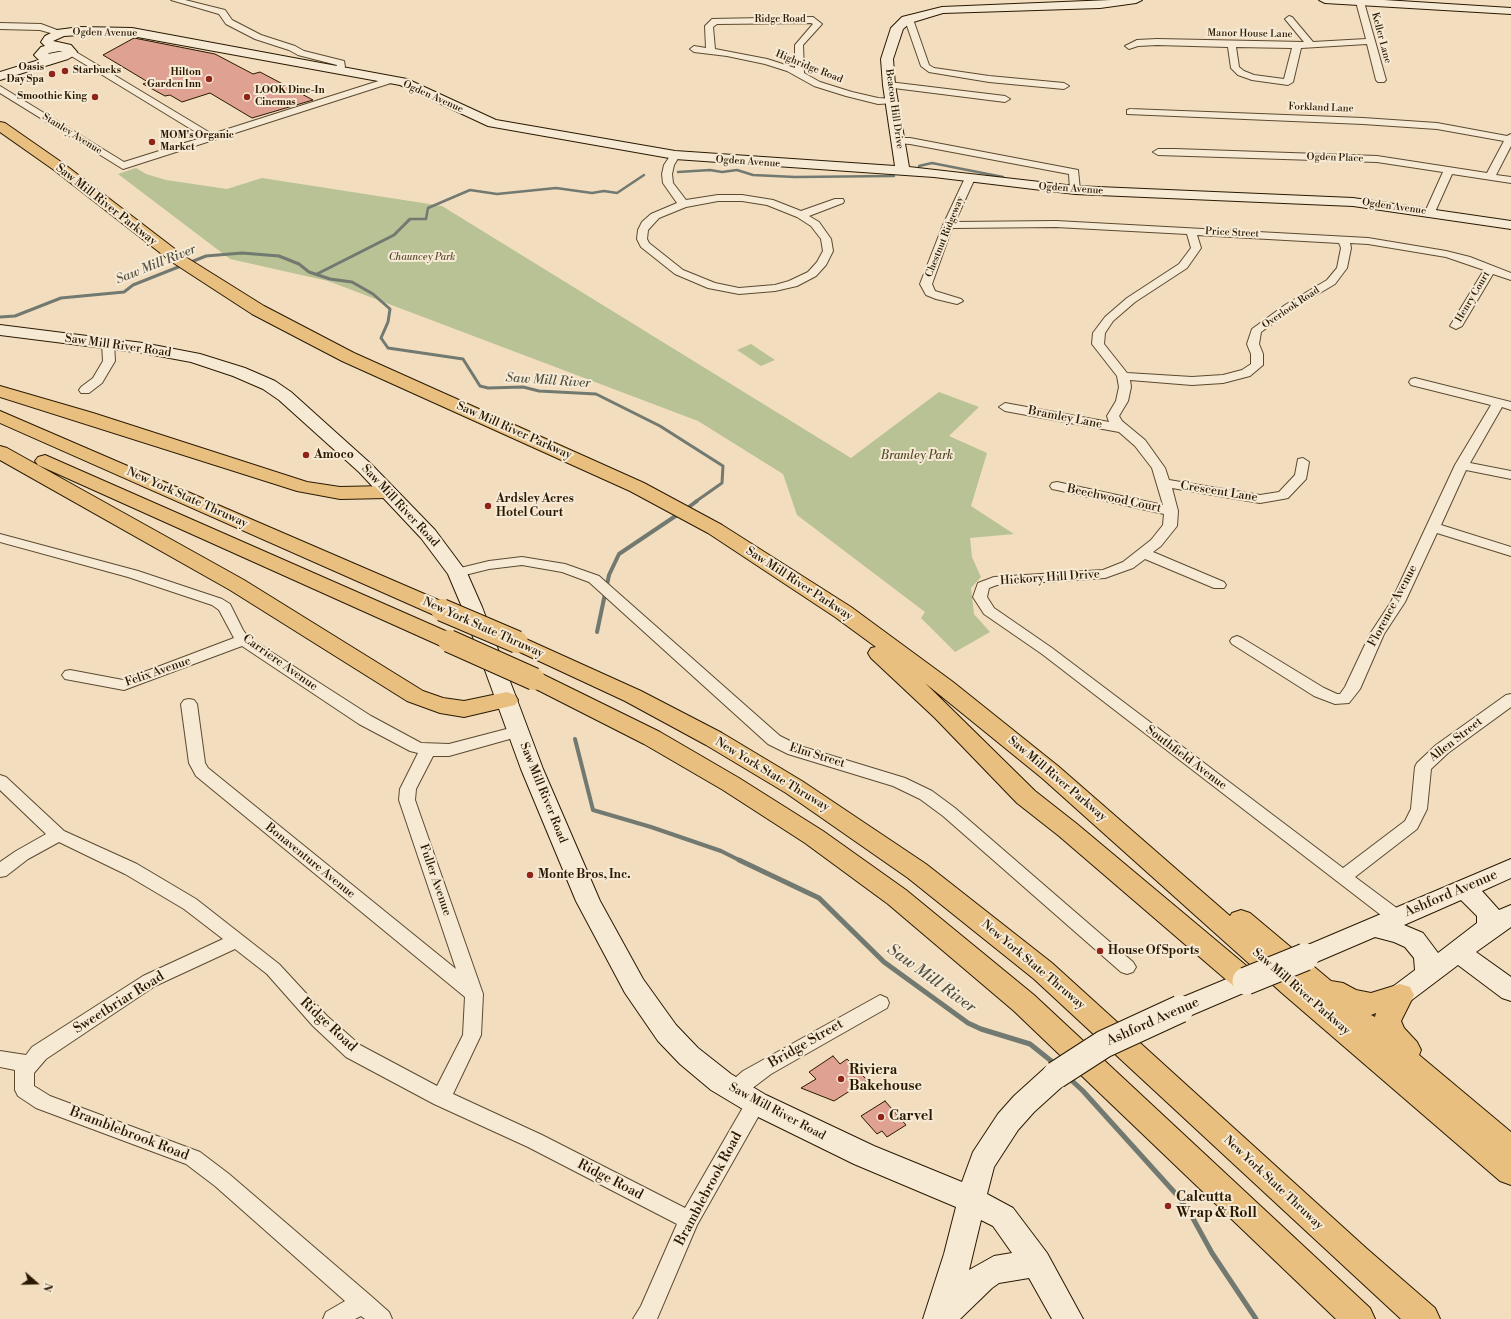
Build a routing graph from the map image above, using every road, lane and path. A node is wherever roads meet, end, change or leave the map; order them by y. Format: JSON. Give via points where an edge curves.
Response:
{"nodes":[{"id":1,"x":175,"y":0,"type":"edge"},
{"id":2,"x":1136,"y":0,"type":"edge"},
{"id":3,"x":1325,"y":0,"type":"edge"},
{"id":4,"x":1360,"y":2,"type":"junction"},
{"id":5,"x":1511,"y":11,"type":"edge"},
{"id":6,"x":1289,"y":19,"type":"dead end"},
{"id":7,"x":906,"y":20,"type":"junction"},
{"id":8,"x":0,"y":26,"type":"edge"},
{"id":9,"x":62,"y":33,"type":"junction"},
{"id":10,"x":1370,"y":41,"type":"junction"},
{"id":11,"x":1297,"y":45,"type":"junction"},
{"id":12,"x":1311,"y":45,"type":"junction"},
{"id":13,"x":1129,"y":46,"type":"dead end"},
{"id":14,"x":1232,"y":46,"type":"junction"},
{"id":15,"x":694,"y":49,"type":"dead end"},
{"id":16,"x":711,"y":50,"type":"junction"},
{"id":17,"x":62,"y":55,"type":"junction"},
{"id":18,"x":338,"y":70,"type":"junction"},
{"id":19,"x":0,"y":71,"type":"edge"},
{"id":20,"x":800,"y":75,"type":"junction"},
{"id":21,"x":0,"y":76,"type":"edge"},
{"id":22,"x":391,"y":80,"type":"junction"},
{"id":23,"x":1381,"y":80,"type":"dead end"},
{"id":24,"x":889,"y":85,"type":"junction"},
{"id":25,"x":1064,"y":86,"type":"dead end"},
{"id":26,"x":0,"y":89,"type":"edge"},
{"id":27,"x":1005,"y":99,"type":"dead end"},
{"id":28,"x":892,"y":101,"type":"junction"},
{"id":29,"x":0,"y":112,"type":"edge"},
{"id":30,"x":1130,"y":112,"type":"dead end"},
{"id":31,"x":0,"y":126,"type":"edge"},
{"id":32,"x":212,"y":138,"type":"junction"},
{"id":33,"x":1511,"y":138,"type":"edge"},
{"id":34,"x":899,"y":141,"type":"junction"},
{"id":35,"x":1158,"y":152,"type":"dead end"},
{"id":36,"x":675,"y":155,"type":"junction"},
{"id":37,"x":1449,"y":170,"type":"junction"},
{"id":38,"x":903,"y":171,"type":"junction"},
{"id":39,"x":1490,"y":177,"type":"junction"},
{"id":40,"x":970,"y":178,"type":"junction"},
{"id":41,"x":1511,"y":180,"type":"edge"},
{"id":42,"x":1075,"y":190,"type":"junction"},
{"id":43,"x":839,"y":201,"type":"dead end"},
{"id":44,"x":683,"y":204,"type":"junction"},
{"id":45,"x":1430,"y":212,"type":"junction"},
{"id":46,"x":801,"y":214,"type":"junction"},
{"id":47,"x":948,"y":225,"type":"junction"},
{"id":48,"x":1511,"y":225,"type":"edge"},
{"id":49,"x":1191,"y":231,"type":"junction"},
{"id":50,"x":1343,"y":239,"type":"junction"},
{"id":51,"x":183,"y":257,"type":"junction"},
{"id":52,"x":1490,"y":268,"type":"junction"},
{"id":53,"x":1511,"y":277,"type":"edge"},
{"id":54,"x":956,"y":301,"type":"dead end"},
{"id":55,"x":1456,"y":326,"type":"dead end"},
{"id":56,"x":0,"y":330,"type":"edge"},
{"id":57,"x":108,"y":343,"type":"junction"},
{"id":58,"x":1123,"y":376,"type":"junction"},
{"id":59,"x":1415,"y":382,"type":"dead end"},
{"id":60,"x":85,"y":390,"type":"dead end"},
{"id":61,"x":0,"y":391,"type":"edge"},
{"id":62,"x":1505,"y":404,"type":"edge"},
{"id":63,"x":1005,"y":407,"type":"dead end"},
{"id":64,"x":0,"y":416,"type":"edge"},
{"id":65,"x":1125,"y":429,"type":"junction"},
{"id":66,"x":0,"y":441,"type":"edge"},
{"id":67,"x":0,"y":452,"type":"edge"},
{"id":68,"x":1303,"y":462,"type":"dead end"},
{"id":69,"x":1462,"y":465,"type":"junction"},
{"id":70,"x":1511,"y":475,"type":"edge"},
{"id":71,"x":1164,"y":483,"type":"junction"},
{"id":72,"x":1057,"y":486,"type":"dead end"},
{"id":73,"x":386,"y":492,"type":"junction"},
{"id":74,"x":1171,"y":511,"type":"junction"},
{"id":75,"x":702,"y":516,"type":"junction"},
{"id":76,"x":1432,"y":527,"type":"junction"},
{"id":77,"x":2,"y":541,"type":"edge"},
{"id":78,"x":1511,"y":552,"type":"edge"},
{"id":79,"x":1144,"y":553,"type":"junction"},
{"id":80,"x":778,"y":569,"type":"junction"},
{"id":81,"x":457,"y":573,"type":"junction"},
{"id":82,"x":1219,"y":585,"type":"dead end"},
{"id":83,"x":980,"y":597,"type":"joint"},
{"id":84,"x":244,"y":640,"type":"junction"},
{"id":85,"x":1236,"y":641,"type":"dead end"},
{"id":86,"x":70,"y":675,"type":"dead end"},
{"id":87,"x":507,"y":700,"type":"junction"},
{"id":88,"x":1510,"y":701,"type":"edge"},
{"id":89,"x":188,"y":704,"type":"dead end"},
{"id":90,"x":518,"y":731,"type":"junction"},
{"id":91,"x":428,"y":750,"type":"junction"},
{"id":92,"x":0,"y":781,"type":"edge"},
{"id":93,"x":1088,"y":804,"type":"junction"},
{"id":94,"x":1068,"y":830,"type":"junction"},
{"id":95,"x":58,"y":835,"type":"junction"},
{"id":96,"x":1511,"y":868,"type":"edge"},
{"id":97,"x":0,"y":871,"type":"edge"},
{"id":98,"x":1343,"y":877,"type":"junction"},
{"id":99,"x":1464,"y":888,"type":"junction"},
{"id":100,"x":1511,"y":915,"type":"edge"},
{"id":101,"x":1396,"y":917,"type":"junction"},
{"id":102,"x":1372,"y":927,"type":"junction"},
{"id":103,"x":1484,"y":932,"type":"junction"},
{"id":104,"x":236,"y":941,"type":"junction"},
{"id":105,"x":1458,"y":952,"type":"junction"},
{"id":106,"x":1304,"y":966,"type":"junction"},
{"id":107,"x":1127,"y":967,"type":"dead end"},
{"id":108,"x":1428,"y":974,"type":"junction"},
{"id":109,"x":1239,"y":975,"type":"junction"},
{"id":110,"x":1511,"y":991,"type":"edge"},
{"id":111,"x":474,"y":994,"type":"junction"},
{"id":112,"x":1400,"y":995,"type":"junction"},
{"id":113,"x":880,"y":1003,"type":"dead end"},
{"id":114,"x":0,"y":1059,"type":"edge"},
{"id":115,"x":30,"y":1064,"type":"junction"},
{"id":116,"x":745,"y":1097,"type":"junction"},
{"id":117,"x":441,"y":1098,"type":"junction"},
{"id":118,"x":1506,"y":1146,"type":"edge"},
{"id":119,"x":1511,"y":1172,"type":"edge"},
{"id":120,"x":972,"y":1200,"type":"junction"},
{"id":121,"x":689,"y":1220,"type":"junction"},
{"id":122,"x":1037,"y":1263,"type":"junction"},
{"id":123,"x":363,"y":1303,"type":"junction"},
{"id":124,"x":334,"y":1319,"type":"edge"},
{"id":125,"x":381,"y":1319,"type":"edge"},
{"id":126,"x":644,"y":1319,"type":"edge"},
{"id":127,"x":939,"y":1319,"type":"edge"},
{"id":128,"x":1068,"y":1319,"type":"edge"},
{"id":129,"x":1359,"y":1319,"type":"edge"},
{"id":130,"x":1424,"y":1319,"type":"edge"}],
"edges":[{"from":1,"to":18,"type":"street","via":[[222,12],[228,22],[258,37],[341,64]]},
{"from":2,"to":7,"type":"street","via":[[1093,6],[942,10]]},
{"from":3,"to":4,"type":"street"},
{"from":4,"to":5,"type":"street"},
{"from":4,"to":10,"type":"street","name":"Keller Lane"},
{"from":6,"to":12,"type":"street"},
{"from":7,"to":24,"type":"street","name":"Beacon Hill Drive","via":[[897,28],[887,59]]},
{"from":7,"to":25,"type":"street","via":[[910,22],[925,66],[932,70],[989,79]]},
{"from":8,"to":9,"type":"street","name":"Ogden Avenue","via":[[41,27]]},
{"from":9,"to":17,"type":"street","via":[[53,36],[47,42]]},
{"from":9,"to":18,"type":"street","name":"Ogden Avenue","via":[[132,32]]},
{"from":10,"to":12,"type":"street","name":"Manor House Lane"},
{"from":10,"to":23,"type":"street","name":"Keller Lane"},
{"from":11,"to":12,"type":"street","name":"Manor House Lane"},
{"from":11,"to":14,"type":"street","name":"Manor House Lane"},
{"from":11,"to":14,"type":"street","via":[[1288,82],[1241,73],[1235,68]]},
{"from":13,"to":14,"type":"street","name":"Manor House Lane","via":[[1141,42]]},
{"from":15,"to":16,"type":"street","name":"Highridge Road"},
{"from":16,"to":20,"type":"street","name":"Highridge Road","via":[[767,62]]},
{"from":16,"to":20,"type":"street","name":"Ridge Road","via":[[709,26],[715,21],[813,20],[818,24],[799,45]]},
{"from":17,"to":19,"type":"street","via":[[42,52],[42,57],[33,62]]},
{"from":17,"to":21,"type":"street"},
{"from":17,"to":32,"type":"street","via":[[84,61]]},
{"from":18,"to":22,"type":"street","name":"Ogden Avenue"},
{"from":20,"to":28,"type":"street","name":"Highridge Road","via":[[816,84],[849,94],[878,101]]},
{"from":22,"to":32,"type":"street"},
{"from":22,"to":36,"type":"street","name":"Ogden Avenue","via":[[493,123]]},
{"from":24,"to":27,"type":"street"},
{"from":24,"to":28,"type":"street","name":"Beacon Hill Drive"},
{"from":26,"to":32,"type":"street","name":"Stanley Avenue","via":[[123,166]]},
{"from":28,"to":34,"type":"street","name":"Beacon Hill Drive"},
{"from":29,"to":51,"type":"highway","name":"Saw Mill River Parkway","via":[[71,160]]},
{"from":30,"to":33,"type":"street","name":"Forkland Lane","via":[[1363,121],[1436,126]]},
{"from":31,"to":51,"type":"highway","name":"Saw Mill River Parkway"},
{"from":33,"to":39,"type":"street"},
{"from":34,"to":38,"type":"street","name":"Beacon Hill Drive"},
{"from":34,"to":42,"type":"street","via":[[1074,172]]},
{"from":35,"to":37,"type":"street","name":"Ogden Place","via":[[1377,159]]},
{"from":36,"to":38,"type":"street","name":"Ogden Avenue"},
{"from":36,"to":44,"type":"street","via":[[669,165],[668,183]]},
{"from":37,"to":39,"type":"street","name":"Ogden Place"},
{"from":37,"to":45,"type":"street"},
{"from":38,"to":40,"type":"street","name":"Ogden Avenue"},
{"from":39,"to":41,"type":"street","name":"Ogden Place"},
{"from":40,"to":42,"type":"street","name":"Ogden Avenue"},
{"from":40,"to":47,"type":"street","name":"Chestnut Ridgeway"},
{"from":42,"to":45,"type":"street","name":"Ogden Avenue","via":[[1353,202]]},
{"from":43,"to":46,"type":"street"},
{"from":44,"to":46,"type":"street","via":[[718,198],[742,198],[779,205]]},
{"from":44,"to":46,"type":"street","via":[[659,213],[646,224],[642,234],[645,246],[679,272],[712,286],[739,291],[793,284],[812,274],[822,263],[828,251],[826,239],[815,224]]},
{"from":45,"to":48,"type":"street","name":"Ogden Avenue"},
{"from":47,"to":49,"type":"street","name":"Price Street","via":[[1056,224]]},
{"from":47,"to":54,"type":"street","name":"Chestnut Ridgeway","via":[[926,284],[930,293]]},
{"from":49,"to":50,"type":"street","name":"Price Street"},
{"from":49,"to":58,"type":"street","via":[[1196,248],[1191,258],[1131,300],[1109,319],[1099,333],[1098,344]]},
{"from":50,"to":52,"type":"street","name":"Price Street","via":[[1419,249],[1466,259]]},
{"from":50,"to":58,"type":"street","name":"Overlook Road","via":[[1346,248],[1342,268],[1331,282],[1289,307],[1256,331],[1253,344],[1258,354],[1257,366],[1246,373],[1223,379],[1192,382]]},
{"from":51,"to":75,"type":"highway","name":"Saw Mill River Parkway","via":[[258,310],[322,344],[675,501]]},
{"from":52,"to":53,"type":"street","name":"Price Street"},
{"from":52,"to":55,"type":"street","name":"Henry Court"},
{"from":56,"to":57,"type":"street","name":"Saw Mill River Road"},
{"from":57,"to":60,"type":"street","via":[[109,361],[98,380]]},
{"from":57,"to":73,"type":"street","name":"Saw Mill River Road","via":[[194,358],[231,369],[269,385],[325,431],[365,468]]},
{"from":58,"to":65,"type":"street","name":"Hickory Hill Drive","via":[[1126,387],[1122,401],[1113,416],[1116,423]]},
{"from":59,"to":62,"type":"street"},
{"from":61,"to":73,"type":"highway","via":[[304,487],[340,492]]},
{"from":62,"to":69,"type":"street","name":"Florence Avenue"},
{"from":63,"to":65,"type":"street","name":"Bramley Lane"},
{"from":64,"to":130,"type":"highway","name":"New York State Thruway","bridge":true,"via":[[517,642],[633,696],[721,743],[821,804],[917,871],[1048,976],[1354,1258]]},
{"from":65,"to":71,"type":"street","name":"Hickory Hill Drive","via":[[1140,443],[1158,468]]},
{"from":66,"to":129,"type":"highway","name":"New York State Thruway","bridge":true,"via":[[534,679],[652,738],[814,837],[897,897],[1024,1003]]},
{"from":67,"to":87,"type":"highway","via":[[237,585],[415,696],[456,708],[472,708]]},
{"from":68,"to":71,"type":"street","name":"Crescent Lane","via":[[1301,476],[1283,495],[1260,499]]},
{"from":69,"to":70,"type":"street"},
{"from":69,"to":76,"type":"street","name":"Florence Avenue"},
{"from":71,"to":74,"type":"street","name":"Hickory Hill Drive"},
{"from":72,"to":74,"type":"street","name":"Beechwood Court"},
{"from":73,"to":81,"type":"street","name":"Saw Mill River Road","via":[[428,534]]},
{"from":74,"to":79,"type":"street","name":"Hickory Hill Drive","via":[[1170,526]]},
{"from":75,"to":80,"type":"highway","name":"Saw Mill River Parkway"},
{"from":75,"to":106,"type":"highway","name":"Saw Mill River Parkway","via":[[767,548],[921,653],[1001,714]]},
{"from":76,"to":78,"type":"street"},
{"from":76,"to":85,"type":"street","name":"Florence Avenue","via":[[1398,602],[1377,634],[1352,690],[1344,700],[1319,692]]},
{"from":77,"to":84,"type":"street","name":"Carriere Avenue","via":[[133,574],[217,602],[225,607],[236,631]]},
{"from":79,"to":82,"type":"street"},
{"from":79,"to":83,"type":"street","name":"Hickory Hill Drive","via":[[1128,565],[1105,574],[994,581],[983,586]]},
{"from":80,"to":93,"type":"highway","name":"Saw Mill River Parkway","via":[[854,620],[945,687]]},
{"from":80,"to":94,"type":"highway","via":[[888,662],[943,713],[1026,797]]},
{"from":81,"to":87,"type":"street","name":"Saw Mill River Road"},
{"from":81,"to":107,"type":"street","name":"Elm Street","via":[[489,565],[522,561],[557,566],[590,577],[602,584],[697,673],[774,740],[794,750],[899,782],[926,794]]},
{"from":83,"to":98,"type":"street","name":"Southfield Avenue","via":[[989,611],[1047,651]]},
{"from":84,"to":86,"type":"street","name":"Felix Avenue","via":[[124,685]]},
{"from":84,"to":91,"type":"street","name":"Carriere Avenue","via":[[365,720],[398,739]]},
{"from":87,"to":90,"type":"street","name":"Saw Mill River Road"},
{"from":88,"to":98,"type":"street","name":"Allen Street","via":[[1442,749],[1423,767],[1419,809],[1411,825]]},
{"from":89,"to":111,"type":"street","name":"Bonaventure Avenue","via":[[197,763],[202,772]]},
{"from":90,"to":91,"type":"street","via":[[449,750]]},
{"from":90,"to":116,"type":"street","name":"Saw Mill River Road","via":[[588,901],[634,986],[667,1033],[689,1056],[721,1082]]},
{"from":91,"to":111,"type":"street","name":"Fuller Avenue","via":[[408,789],[407,800]]},
{"from":92,"to":95,"type":"street","name":"Ridge Road"},
{"from":93,"to":94,"type":"highway","via":[[1060,796],[1048,800],[1046,807]]},
{"from":93,"to":119,"type":"highway","name":"Saw Mill River Parkway","via":[[1292,985]]},
{"from":94,"to":109,"type":"highway"},
{"from":95,"to":97,"type":"street"},
{"from":95,"to":104,"type":"street","name":"Ridge Road","via":[[131,870],[190,904]]},
{"from":96,"to":99,"type":"street","name":"Ashford Avenue"},
{"from":98,"to":101,"type":"street","name":"Southfield Avenue"},
{"from":99,"to":101,"type":"street","name":"Ashford Avenue"},
{"from":99,"to":103,"type":"street","via":[[1489,914],[1489,924]]},
{"from":100,"to":103,"type":"street"},
{"from":101,"to":102,"type":"street","name":"Ashford Avenue"},
{"from":102,"to":106,"type":"street","name":"Ashford Avenue"},
{"from":102,"to":108,"type":"street","via":[[1400,933],[1414,940],[1426,955]]},
{"from":103,"to":105,"type":"street"},
{"from":104,"to":115,"type":"street","name":"Sweetbriar Road","via":[[149,981],[39,1053]]},
{"from":104,"to":117,"type":"street","name":"Ridge Road","via":[[273,969],[320,1022],[353,1051]]},
{"from":105,"to":108,"type":"street"},
{"from":105,"to":110,"type":"street"},
{"from":106,"to":109,"type":"street","name":"Ashford Avenue","bridge":true},
{"from":106,"to":112,"type":"highway","via":[[1342,996],[1357,1002],[1371,1004]]},
{"from":106,"to":118,"type":"highway","name":"Saw Mill River Parkway"},
{"from":108,"to":112,"type":"street"},
{"from":109,"to":120,"type":"street","name":"Ashford Avenue","bridge":true,"via":[[1115,1038],[1056,1075],[1024,1104],[995,1141],[983,1161]]},
{"from":111,"to":117,"type":"street","name":"Fuller Avenue","via":[[472,1035]]},
{"from":112,"to":118,"type":"highway","via":[[1387,1021],[1393,1035]]},
{"from":113,"to":116,"type":"street","name":"Bridge Street","via":[[750,1077]]},
{"from":114,"to":115,"type":"street"},
{"from":115,"to":123,"type":"street","name":"Bramblebrook Road","via":[[24,1071],[25,1090],[43,1102],[193,1158],[222,1180]]},
{"from":116,"to":120,"type":"street","name":"Saw Mill River Road","via":[[864,1155]]},
{"from":116,"to":121,"type":"street","name":"Bramblebrook Road"},
{"from":117,"to":121,"type":"street","name":"Ridge Road","via":[[534,1141]]},
{"from":120,"to":122,"type":"street","name":"Saw Mill River Road","via":[[1003,1217]]},
{"from":120,"to":127,"type":"street","name":"Ashford Avenue"},
{"from":121,"to":126,"type":"street","name":"Bramblebrook Road","via":[[649,1313]]},
{"from":122,"to":127,"type":"street","via":[[994,1270],[981,1278]]},
{"from":122,"to":128,"type":"street","name":"Saw Mill River Road"},
{"from":123,"to":124,"type":"street"},
{"from":123,"to":125,"type":"street","name":"Bramblebrook Road"}]}
